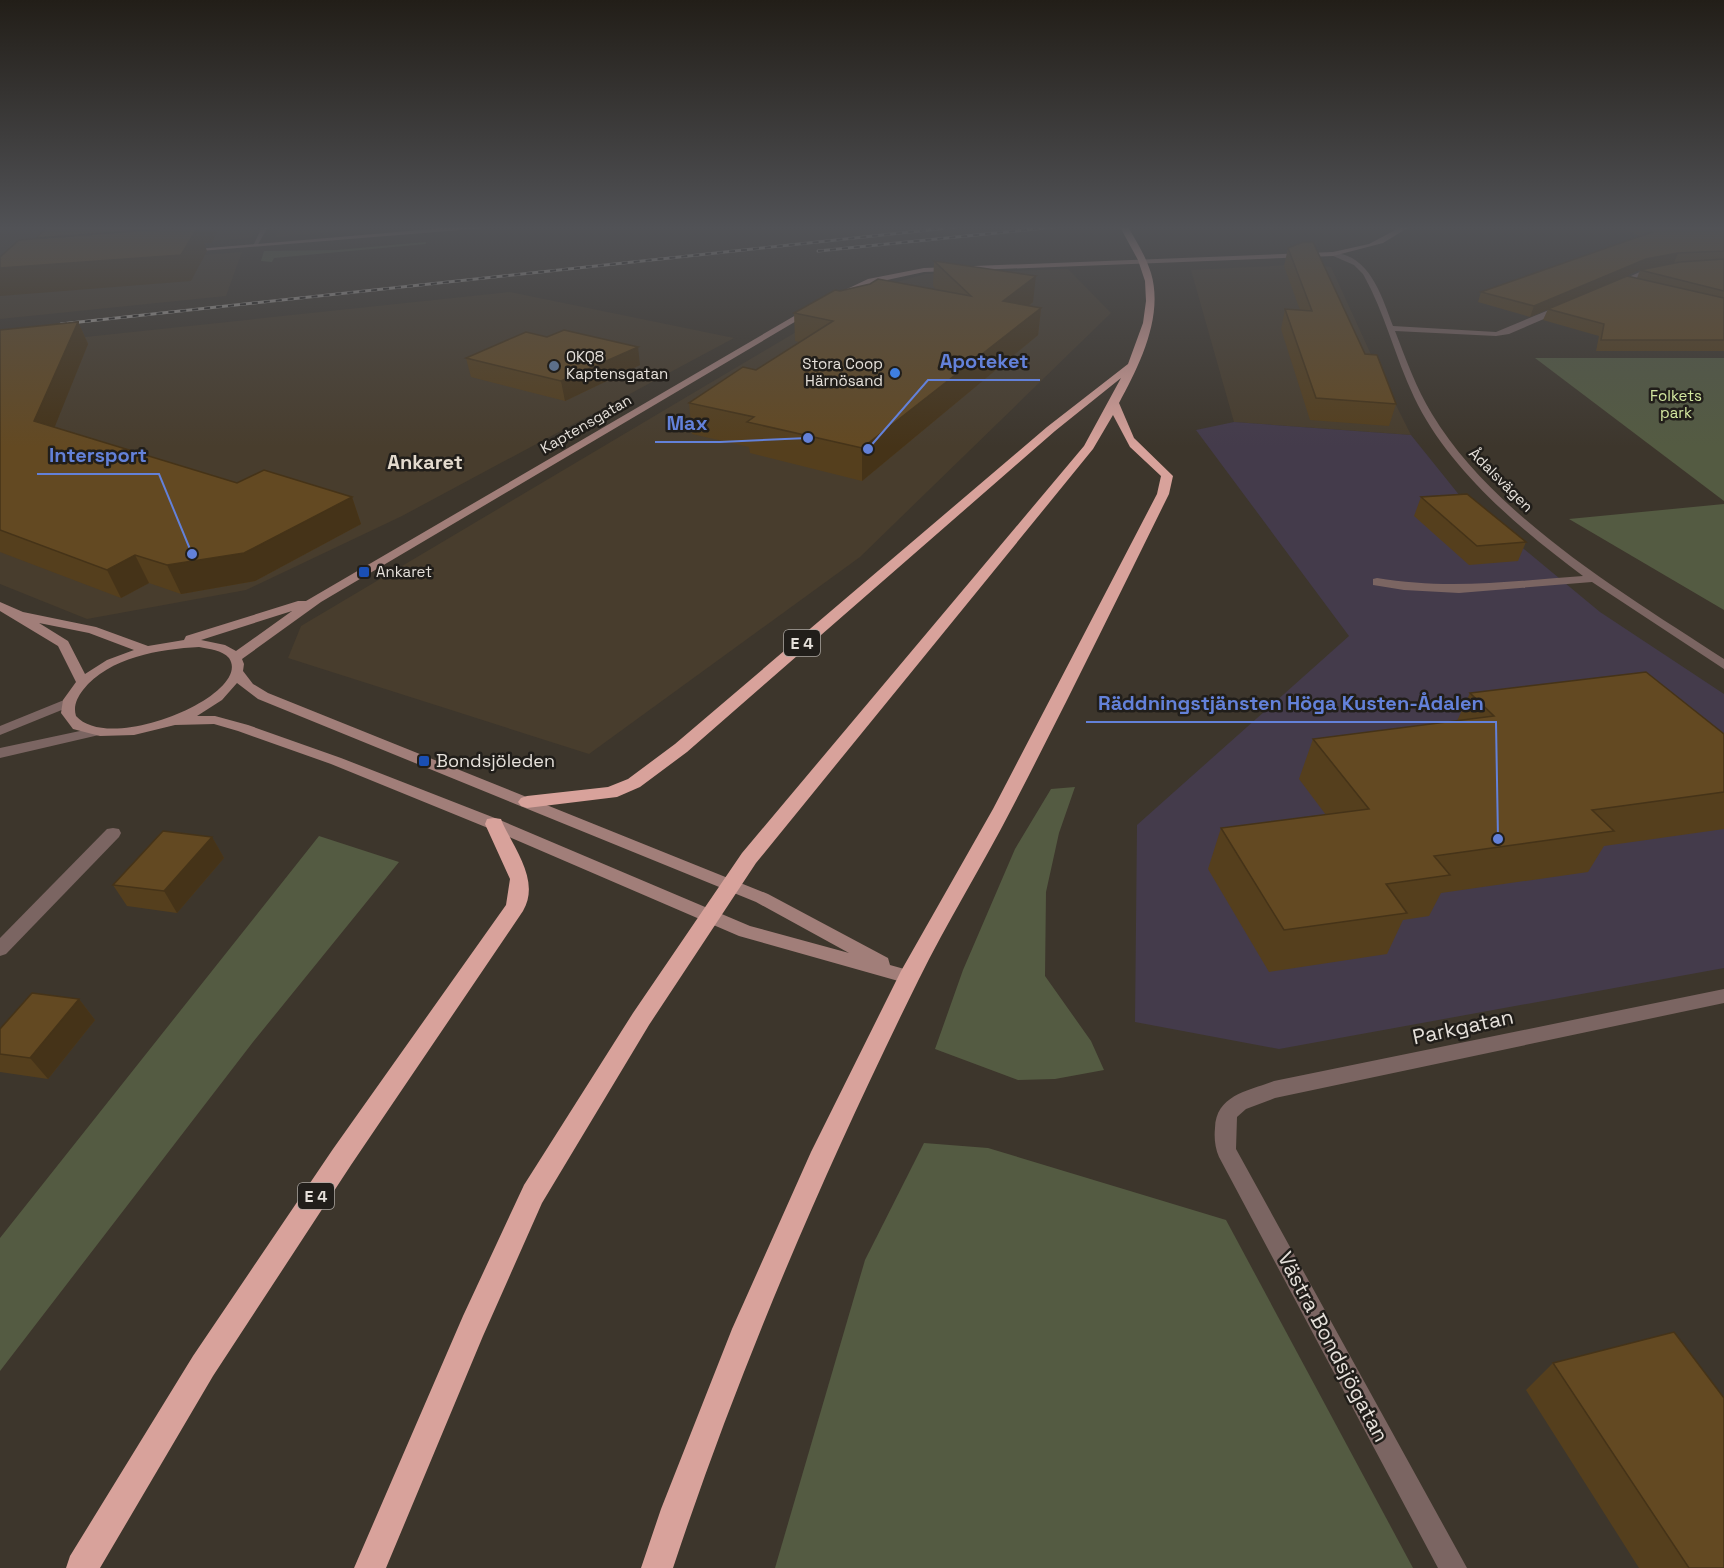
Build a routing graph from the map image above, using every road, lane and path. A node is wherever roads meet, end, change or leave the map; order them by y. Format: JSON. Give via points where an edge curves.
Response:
{"nodes":[{"id":1,"x":1150,"y":300,"type":"edge"},
{"id":2,"x":1378,"y":300,"type":"edge"},
{"id":3,"x":1569,"y":305,"type":"edge"},
{"id":4,"x":816,"y":307,"type":"edge"},
{"id":5,"x":1392,"y":328,"type":"junction"},
{"id":6,"x":1135,"y":362,"type":"junction"},
{"id":7,"x":1114,"y":403,"type":"junction"},
{"id":8,"x":1596,"y":578,"type":"junction"},
{"id":9,"x":1377,"y":582,"type":"dead end"},
{"id":10,"x":316,"y":599,"type":"junction"},
{"id":11,"x":0,"y":606,"type":"edge"},
{"id":12,"x":19,"y":615,"type":"junction"},
{"id":13,"x":173,"y":645,"type":"junction"},
{"id":14,"x":146,"y":650,"type":"junction"},
{"id":15,"x":237,"y":665,"type":"junction"},
{"id":16,"x":1724,"y":665,"type":"edge"},
{"id":17,"x":83,"y":682,"type":"junction"},
{"id":18,"x":69,"y":702,"type":"junction"},
{"id":19,"x":175,"y":721,"type":"junction"},
{"id":20,"x":0,"y":731,"type":"edge"},
{"id":21,"x":94,"y":732,"type":"junction"},
{"id":22,"x":0,"y":753,"type":"edge"},
{"id":23,"x":527,"y":802,"type":"junction"},
{"id":24,"x":494,"y":824,"type":"junction"},
{"id":25,"x":113,"y":833,"type":"dead end"},
{"id":26,"x":0,"y":949,"type":"edge"},
{"id":27,"x":909,"y":977,"type":"junction"},
{"id":28,"x":1724,"y":996,"type":"edge"},
{"id":29,"x":1224,"y":1124,"type":"joint"},
{"id":30,"x":82,"y":1568,"type":"edge"},
{"id":31,"x":370,"y":1568,"type":"edge"},
{"id":32,"x":657,"y":1568,"type":"edge"},
{"id":33,"x":1453,"y":1568,"type":"edge"}],
"edges":[{"from":1,"to":6,"type":"highway"},
{"from":2,"to":5,"type":"street","name":"Ådalsvägen"},
{"from":3,"to":5,"type":"street","via":[[1496,334]]},
{"from":4,"to":10,"type":"main road","name":"Kaptensgatan"},
{"from":5,"to":8,"type":"street","name":"Ådalsvägen","via":[[1416,392],[1456,456],[1516,519]]},
{"from":6,"to":7,"type":"highway"},
{"from":6,"to":23,"type":"highway","number":"E 4","via":[[1051,429],[681,748],[634,783],[611,793]]},
{"from":7,"to":27,"type":"highway","via":[[1126,435],[1167,476],[1163,494],[1002,809]]},
{"from":7,"to":31,"type":"highway","via":[[1089,447],[749,858],[641,1019],[533,1194]]},
{"from":8,"to":9,"type":"street","via":[[1482,590]]},
{"from":8,"to":16,"type":"street","name":"Ådalsvägen"},
{"from":10,"to":13,"type":"main road","name":"Kaptensgatan"},
{"from":10,"to":15,"type":"main road","name":"Kaptensgatan"},
{"from":11,"to":12,"type":"main road"},
{"from":12,"to":14,"type":"main road","via":[[92,630]]},
{"from":12,"to":17,"type":"main road","via":[[63,644]]},
{"from":13,"to":14,"type":"main road"},
{"from":13,"to":15,"type":"main road","via":[[210,644],[224,648]]},
{"from":14,"to":17,"type":"main road","via":[[117,661]]},
{"from":15,"to":19,"type":"main road","name":"Kaptensgatan","via":[[228,689]]},
{"from":15,"to":23,"type":"main road","via":[[241,681],[263,696]]},
{"from":17,"to":18,"type":"main road"},
{"from":18,"to":20,"type":"street"},
{"from":18,"to":21,"type":"main road","via":[[67,709],[73,722]]},
{"from":19,"to":21,"type":"main road","via":[[135,731]]},
{"from":19,"to":24,"type":"main road","via":[[215,720],[243,728]]},
{"from":21,"to":22,"type":"street"},
{"from":23,"to":27,"type":"main road","via":[[762,898]]},
{"from":24,"to":27,"type":"main road","via":[[745,932]]},
{"from":24,"to":30,"type":"highway","number":"E 4","via":[[520,879],[516,906],[203,1366]]},
{"from":25,"to":26,"type":"street"},
{"from":27,"to":32,"type":"highway","via":[[820,1160],[746,1329]]},
{"from":28,"to":29,"type":"street","name":"Parkgatan","via":[[1274,1090],[1235,1105],[1225,1114]]},
{"from":29,"to":33,"type":"street","name":"Västra Bondsjögatan","via":[[1226,1150]]}]}
